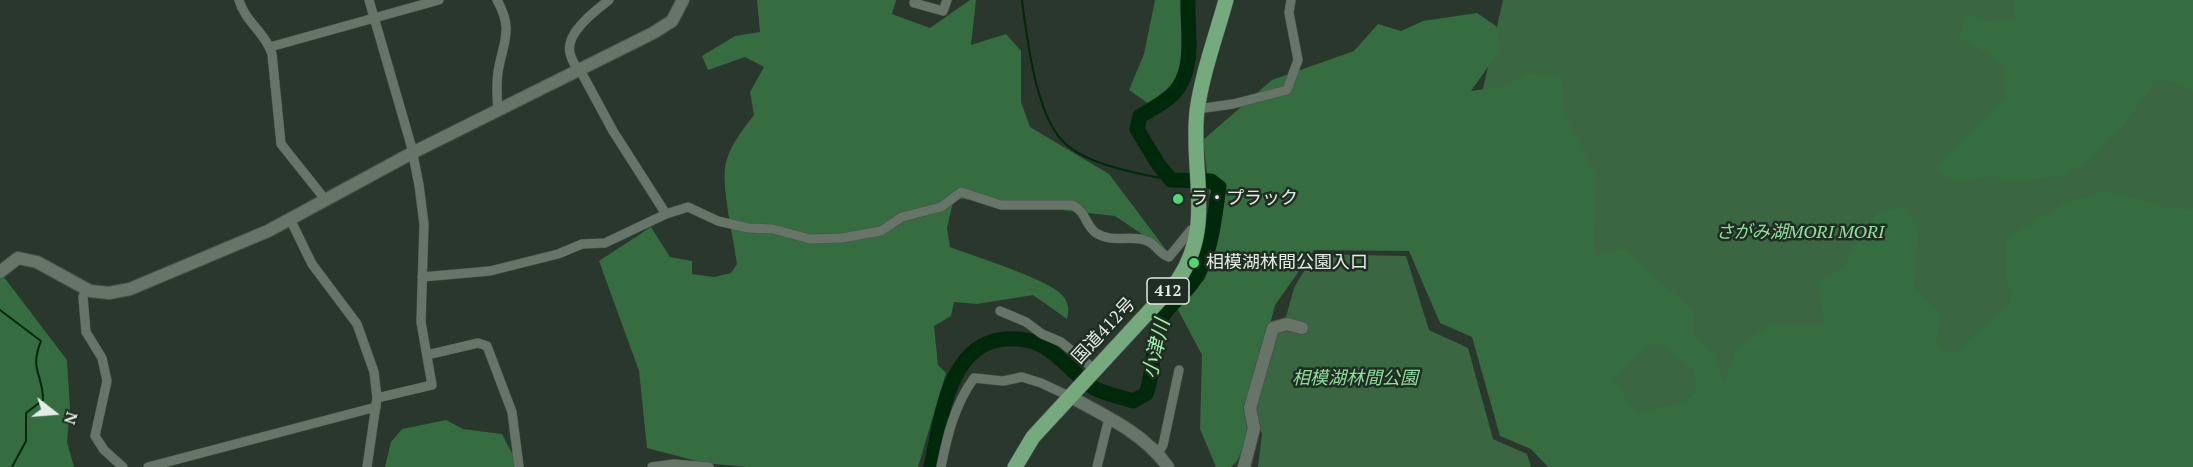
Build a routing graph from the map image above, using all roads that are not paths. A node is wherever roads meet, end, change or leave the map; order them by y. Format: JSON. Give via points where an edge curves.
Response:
{"nodes":[{"id":1,"x":239,"y":0,"type":"edge"},
{"id":2,"x":369,"y":0,"type":"edge"},
{"id":3,"x":439,"y":0,"type":"edge"},
{"id":4,"x":497,"y":0,"type":"edge"},
{"id":5,"x":609,"y":0,"type":"edge"},
{"id":6,"x":683,"y":0,"type":"edge"},
{"id":7,"x":915,"y":0,"type":"edge"},
{"id":8,"x":947,"y":0,"type":"edge"},
{"id":9,"x":1226,"y":0,"type":"edge"},
{"id":10,"x":1291,"y":0,"type":"edge"},
{"id":11,"x":374,"y":17,"type":"junction"},
{"id":12,"x":270,"y":48,"type":"junction"},
{"id":13,"x":579,"y":70,"type":"junction"},
{"id":14,"x":1197,"y":109,"type":"junction"},
{"id":15,"x":498,"y":110,"type":"junction"},
{"id":16,"x":412,"y":153,"type":"junction"},
{"id":17,"x":324,"y":198,"type":"junction"},
{"id":18,"x":666,"y":214,"type":"junction"},
{"id":19,"x":290,"y":219,"type":"junction"},
{"id":20,"x":1199,"y":225,"type":"junction"},
{"id":21,"x":0,"y":272,"type":"edge"},
{"id":22,"x":422,"y":277,"type":"junction"},
{"id":23,"x":86,"y":289,"type":"junction"},
{"id":24,"x":1000,"y":311,"type":"dead end"},
{"id":25,"x":1302,"y":328,"type":"dead end"},
{"id":26,"x":427,"y":355,"type":"junction"},
{"id":27,"x":1179,"y":370,"type":"dead end"},
{"id":28,"x":1083,"y":381,"type":"junction"},
{"id":29,"x":377,"y":402,"type":"junction"},
{"id":30,"x":1109,"y":418,"type":"junction"},
{"id":31,"x":1158,"y":453,"type":"junction"},
{"id":32,"x":123,"y":467,"type":"edge"},
{"id":33,"x":148,"y":467,"type":"edge"},
{"id":34,"x":368,"y":467,"type":"edge"},
{"id":35,"x":519,"y":467,"type":"edge"},
{"id":36,"x":652,"y":467,"type":"edge"},
{"id":37,"x":709,"y":467,"type":"edge"},
{"id":38,"x":941,"y":467,"type":"edge"},
{"id":39,"x":1015,"y":467,"type":"edge"},
{"id":40,"x":1097,"y":467,"type":"edge"},
{"id":41,"x":1168,"y":467,"type":"edge"},
{"id":42,"x":1244,"y":467,"type":"edge"}],
"edges":[{"from":1,"to":12,"type":"street","via":[[247,20]]},
{"from":2,"to":11,"type":"street"},
{"from":3,"to":11,"type":"street"},
{"from":4,"to":15,"type":"street","via":[[505,15],[507,33],[497,75]]},
{"from":5,"to":13,"type":"street","via":[[589,17],[571,41],[570,54]]},
{"from":6,"to":13,"type":"street","via":[[678,14],[666,26]]},
{"from":7,"to":8,"type":"street","via":[[914,3],[943,11]]},
{"from":9,"to":14,"type":"highway","name":"国道412号","number":"412"},
{"from":10,"to":14,"type":"street","via":[[1289,13],[1298,60],[1287,90]]},
{"from":11,"to":12,"type":"street"},
{"from":11,"to":16,"type":"street"},
{"from":12,"to":17,"type":"street","via":[[281,144]]},
{"from":13,"to":15,"type":"street"},
{"from":13,"to":18,"type":"street"},
{"from":14,"to":20,"type":"highway","name":"国道412号","number":"412"},
{"from":15,"to":16,"type":"street"},
{"from":16,"to":17,"type":"street"},
{"from":16,"to":22,"type":"street","via":[[423,224]]},
{"from":17,"to":19,"type":"street"},
{"from":18,"to":20,"type":"street","via":[[688,207],[718,221],[748,228],[773,229],[810,239],[842,238],[880,231],[902,217],[940,207],[961,192],[1001,205],[1072,205],[1082,211],[1100,235],[1144,240],[1169,257]]},
{"from":18,"to":22,"type":"street","via":[[605,243],[582,244],[490,271]]},
{"from":19,"to":23,"type":"street","via":[[236,246],[123,291],[103,293]]},
{"from":19,"to":29,"type":"street","via":[[312,264],[357,324],[374,372]]},
{"from":20,"to":28,"type":"highway","name":"国道412号","number":"412","via":[[1190,258],[1178,280]]},
{"from":21,"to":23,"type":"street","via":[[18,258],[30,260]]},
{"from":22,"to":26,"type":"street","via":[[421,322]]},
{"from":23,"to":32,"type":"street","via":[[86,332],[102,358],[106,381],[95,436]]},
{"from":24,"to":28,"type":"street","via":[[1061,342]]},
{"from":25,"to":42,"type":"street","via":[[1287,324],[1273,328],[1250,408],[1254,428]]},
{"from":26,"to":29,"type":"street","via":[[432,385]]},
{"from":26,"to":35,"type":"street","via":[[478,343],[487,346],[512,412]]},
{"from":27,"to":31,"type":"street"},
{"from":28,"to":30,"type":"street"},
{"from":28,"to":38,"type":"street","via":[[974,378],[947,433]]},
{"from":28,"to":39,"type":"highway","name":"国道412号","number":"412","via":[[1033,437]]},
{"from":29,"to":33,"type":"street"},
{"from":29,"to":34,"type":"street"},
{"from":30,"to":31,"type":"street"},
{"from":30,"to":40,"type":"street"},
{"from":31,"to":41,"type":"street"},
{"from":36,"to":37,"type":"street"}]}
